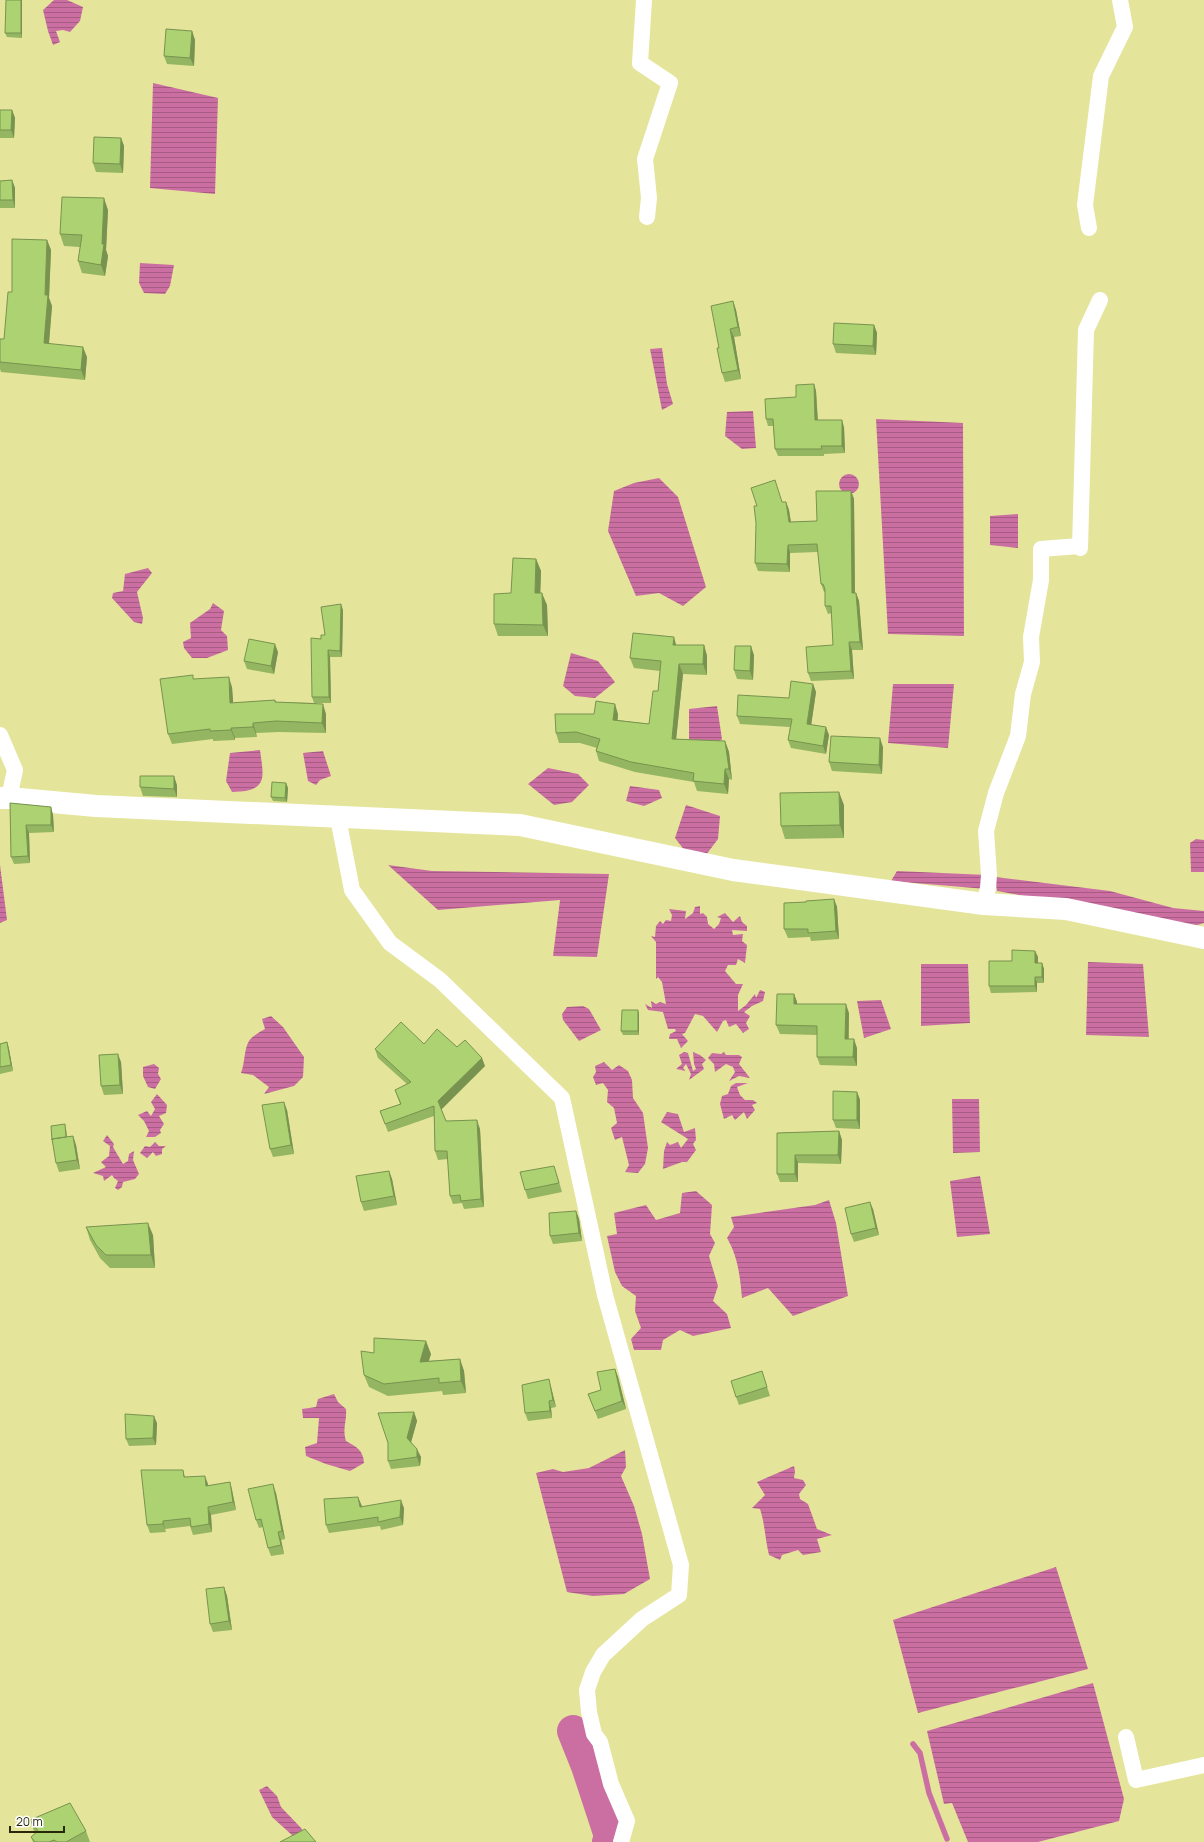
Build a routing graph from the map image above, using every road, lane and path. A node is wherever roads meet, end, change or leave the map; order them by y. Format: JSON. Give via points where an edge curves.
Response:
{"nodes":[{"id":1,"x":644,"y":0,"type":"edge"},
{"id":2,"x":1120,"y":0,"type":"edge"},
{"id":3,"x":647,"y":217,"type":"dead end"},
{"id":4,"x":1089,"y":228,"type":"dead end"},
{"id":5,"x":1100,"y":300,"type":"dead end"},
{"id":6,"x":0,"y":735,"type":"edge"},
{"id":7,"x":4,"y":798,"type":"edge"},
{"id":8,"x":338,"y":818,"type":"junction"},
{"id":9,"x":984,"y":904,"type":"junction"},
{"id":10,"x":1204,"y":938,"type":"edge"},
{"id":11,"x":1126,"y":1737,"type":"dead end"},
{"id":12,"x":1204,"y":1765,"type":"edge"},
{"id":13,"x":621,"y":1842,"type":"edge"}],
"edges":[{"from":1,"to":3,"type":"street","via":[[640,63],[670,83],[645,159],[649,198]]},
{"from":2,"to":4,"type":"street","via":[[1125,27],[1101,76],[1085,205]]},
{"from":5,"to":9,"type":"street","via":[[1086,330],[1080,548],[1079,546],[1041,549],[1040,580],[1031,637],[1032,662],[1018,736],[996,793],[986,831],[989,875]]},
{"from":6,"to":7,"type":"street","via":[[15,770]]},
{"from":7,"to":8,"type":"main road","via":[[96,806]]},
{"from":8,"to":9,"type":"main road","via":[[520,825],[733,870]]},
{"from":8,"to":13,"type":"street","via":[[352,890],[390,943],[440,980],[562,1098],[606,1294],[680,1565],[679,1595],[642,1619],[603,1655],[593,1672],[587,1690],[594,1734],[600,1742],[611,1784],[626,1821]]},
{"from":9,"to":10,"type":"main road","via":[[1066,909]]},
{"from":11,"to":12,"type":"street","via":[[1136,1780]]}]}
